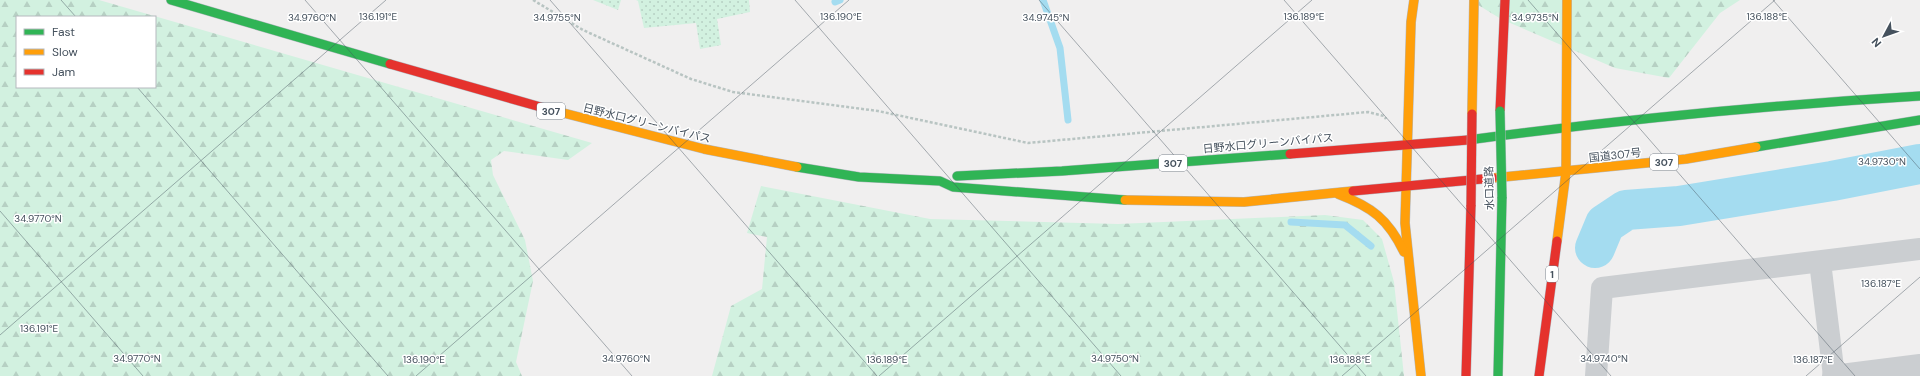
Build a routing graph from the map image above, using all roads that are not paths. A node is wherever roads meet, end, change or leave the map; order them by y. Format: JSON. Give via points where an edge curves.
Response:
{"nodes":[{"id":1,"x":171,"y":0,"type":"edge"},
{"id":2,"x":1414,"y":0,"type":"edge"},
{"id":3,"x":1474,"y":0,"type":"edge"},
{"id":4,"x":1505,"y":0,"type":"edge"},
{"id":5,"x":1567,"y":0,"type":"edge"},
{"id":6,"x":1920,"y":96,"type":"edge"},
{"id":7,"x":1920,"y":120,"type":"edge"},
{"id":8,"x":1567,"y":127,"type":"junction"},
{"id":9,"x":1407,"y":144,"type":"junction"},
{"id":10,"x":1566,"y":172,"type":"junction"},
{"id":11,"x":940,"y":181,"type":"junction"},
{"id":12,"x":1406,"y":185,"type":"junction"},
{"id":13,"x":1334,"y":193,"type":"junction"},
{"id":14,"x":1920,"y":249,"type":"edge"},
{"id":15,"x":1408,"y":260,"type":"junction"},
{"id":16,"x":1820,"y":262,"type":"junction"},
{"id":17,"x":1920,"y":365,"type":"edge"},
{"id":18,"x":1421,"y":376,"type":"edge"},
{"id":19,"x":1466,"y":376,"type":"edge"},
{"id":20,"x":1498,"y":376,"type":"edge"},
{"id":21,"x":1539,"y":376,"type":"edge"},
{"id":22,"x":1596,"y":376,"type":"edge"},
{"id":23,"x":1834,"y":376,"type":"edge"}],
"edges":[{"from":1,"to":11,"type":"highway","name":"日野水口グリーンバイパス","number":"307","via":[[597,124],[720,153],[850,177]]},
{"from":2,"to":9,"type":"highway"},
{"from":3,"to":19,"type":"highway","name":"水口道路","bridge":true},
{"from":4,"to":20,"type":"highway","name":"水口道路","bridge":true,"via":[[1500,111],[1502,197]]},
{"from":5,"to":8,"type":"highway","number":"1"},
{"from":6,"to":8,"type":"highway","number":"307","via":[[1815,102]]},
{"from":7,"to":10,"type":"highway","name":"国道307号","number":"307","via":[[1686,160]]},
{"from":8,"to":9,"type":"highway","number":"307","via":[[1453,142]]},
{"from":8,"to":10,"type":"highway","number":"1"},
{"from":9,"to":11,"type":"highway","name":"日野水口グリーンバイパス","number":"307","via":[[1062,171],[952,176]]},
{"from":9,"to":12,"type":"highway"},
{"from":10,"to":12,"type":"highway","name":"国道307号","number":"307"},
{"from":10,"to":21,"type":"highway","number":"1"},
{"from":11,"to":13,"type":"highway","name":"日野水口グリーンバイパス","number":"307","via":[[953,187],[1149,201],[1244,202]]},
{"from":12,"to":13,"type":"highway","name":"日野水口グリーンバイパス","number":"307"},
{"from":12,"to":15,"type":"highway","via":[[1404,223]]},
{"from":13,"to":15,"type":"highway","via":[[1361,202],[1384,218],[1399,239]]},
{"from":14,"to":16,"type":"street"},
{"from":15,"to":18,"type":"highway"},
{"from":16,"to":22,"type":"street","via":[[1602,288]]},
{"from":16,"to":23,"type":"street"},
{"from":17,"to":23,"type":"street"}]}
